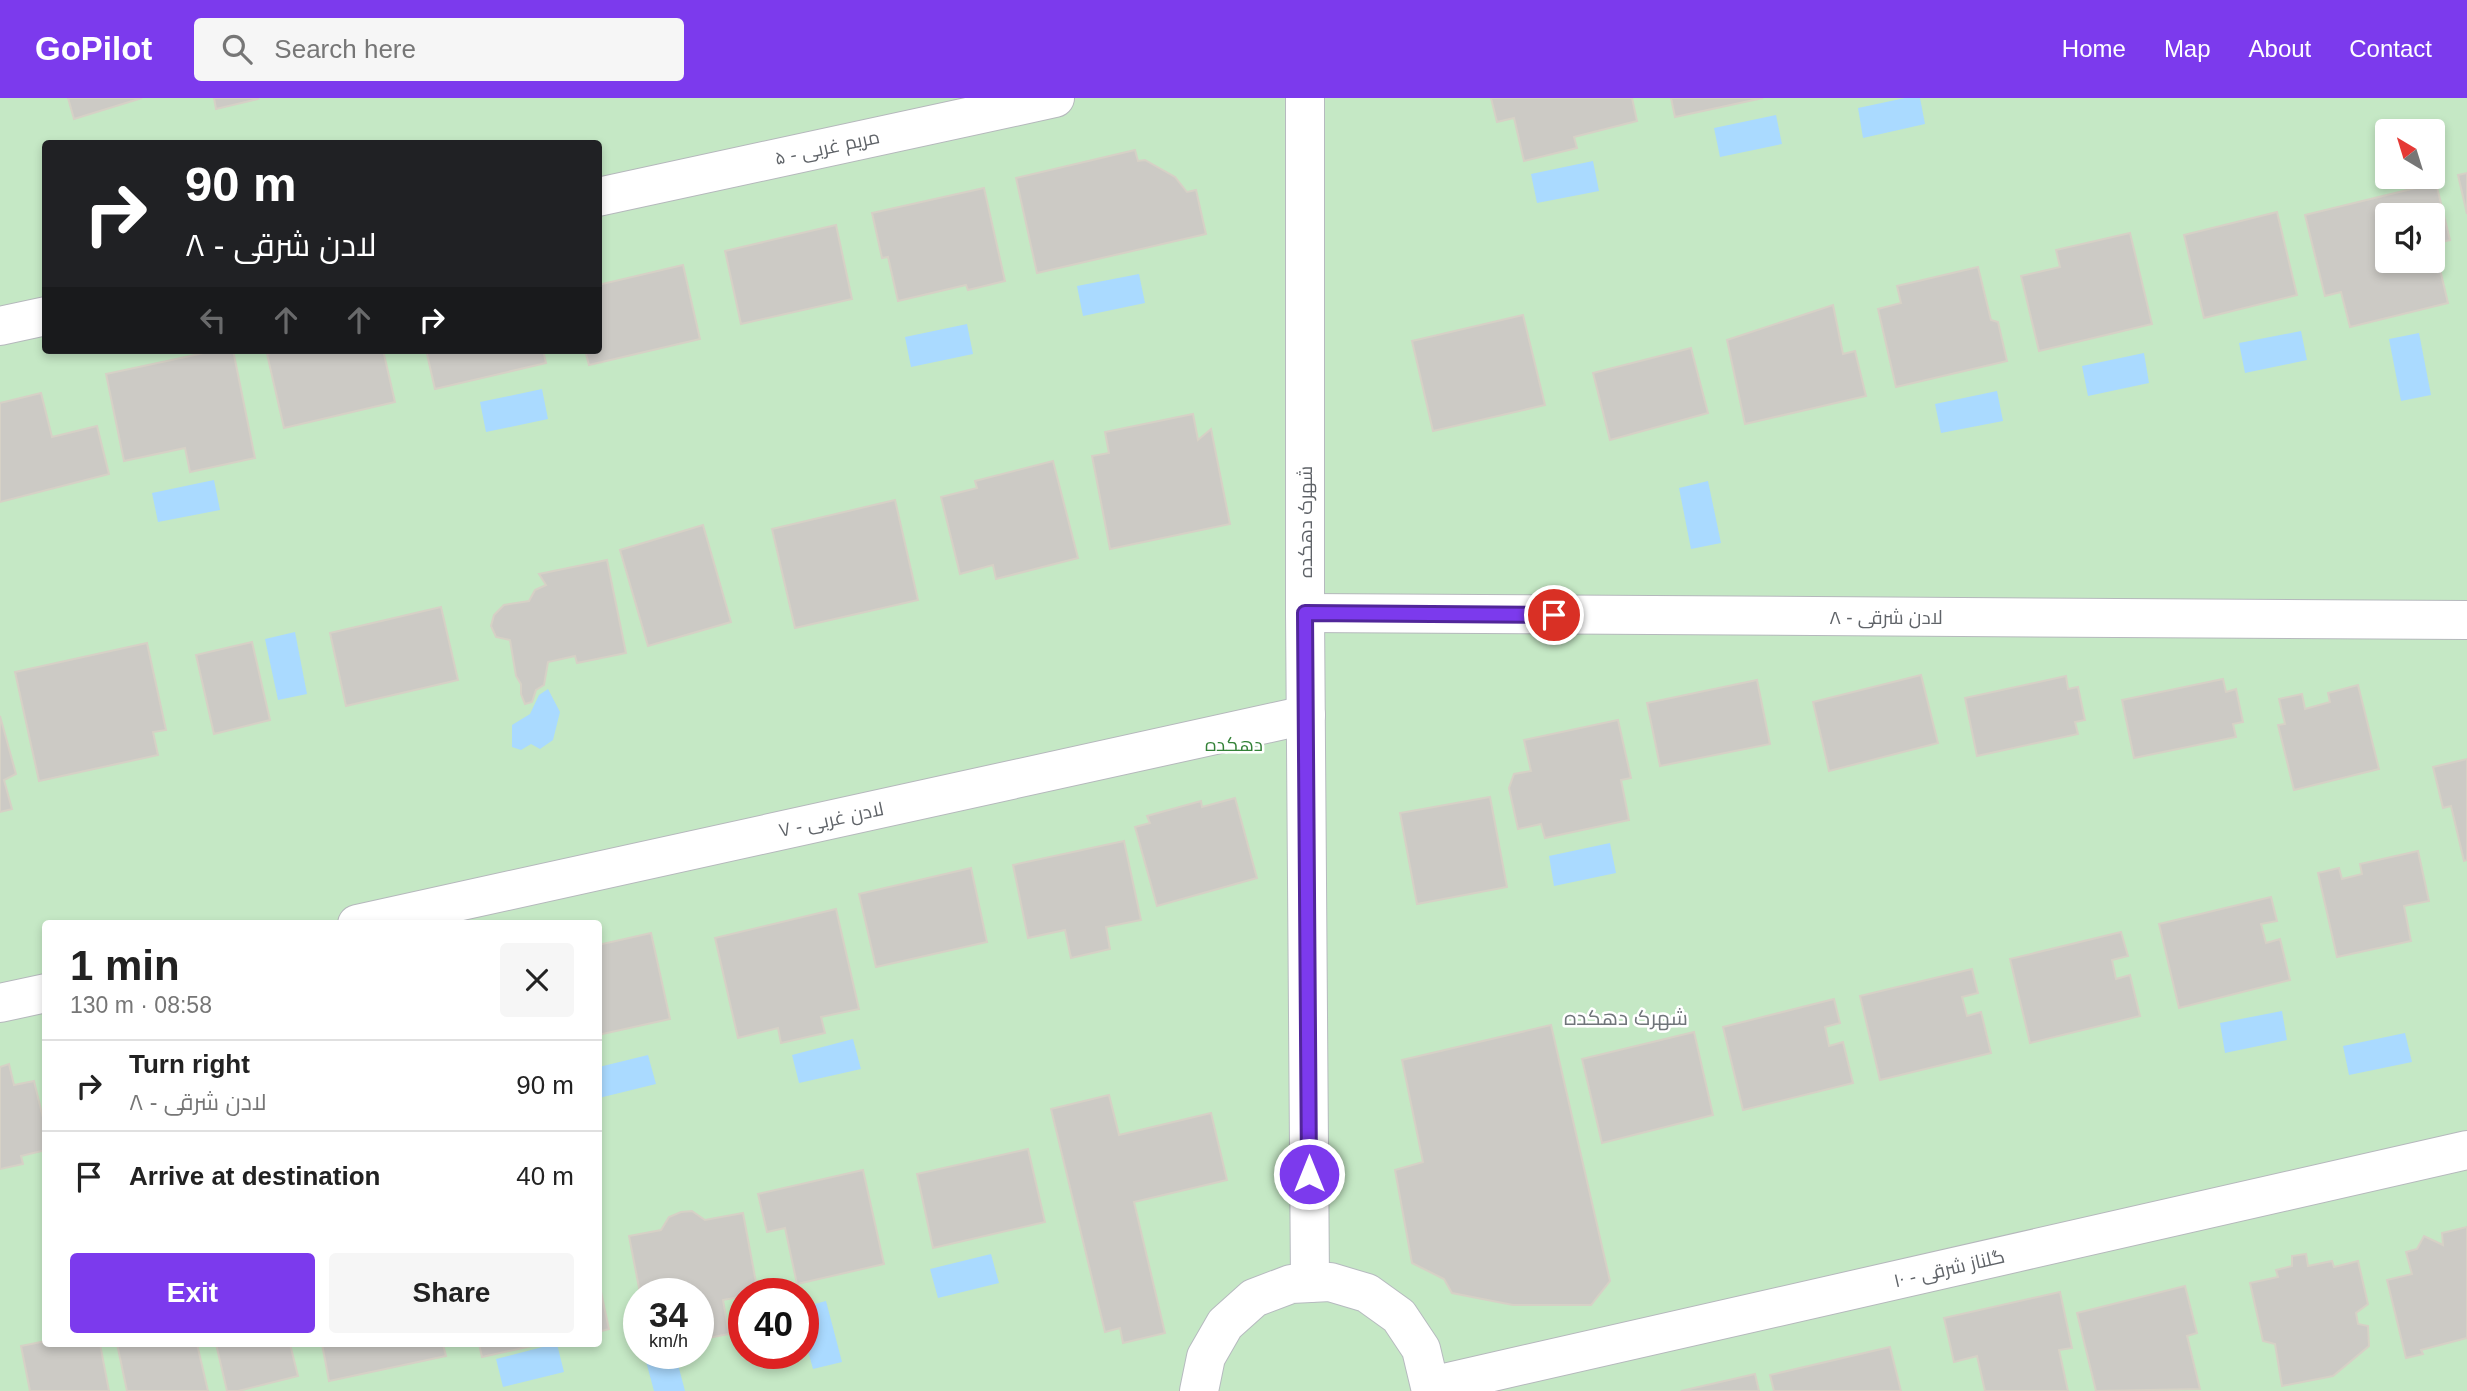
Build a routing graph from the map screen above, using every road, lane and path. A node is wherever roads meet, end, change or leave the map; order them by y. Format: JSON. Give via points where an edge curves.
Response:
{"nodes":[{"id":1,"x":1055,"y":98,"type":"edge"},
{"id":2,"x":1305,"y":98,"type":"edge"},
{"id":3,"x":602,"y":196,"type":"edge"},
{"id":4,"x":42,"y":317,"type":"edge"},
{"id":5,"x":0,"y":326,"type":"edge"},
{"id":6,"x":1305,"y":613,"type":"junction"},
{"id":7,"x":2467,"y":620,"type":"edge"},
{"id":8,"x":1306,"y":715,"type":"junction"},
{"id":9,"x":375,"y":920,"type":"edge"},
{"id":10,"x":42,"y":994,"type":"edge"},
{"id":11,"x":0,"y":1003,"type":"edge"},
{"id":12,"x":2467,"y":1150,"type":"edge"},
{"id":13,"x":1310,"y":1283,"type":"junction"},
{"id":14,"x":1431,"y":1389,"type":"edge"},
{"id":15,"x":1199,"y":1391,"type":"edge"}],
"edges":[{"from":1,"to":3,"type":"street","name":"مریم غربی - ۵"},
{"from":2,"to":6,"type":"street","name":"شهرک دهکده"},
{"from":4,"to":5,"type":"street"},
{"from":6,"to":7,"type":"street","name":"لادن شرقی - ۸"},
{"from":6,"to":8,"type":"street","name":"شهرک دهکده"},
{"from":8,"to":9,"type":"street","name":"لادن غربی - ۷"},
{"from":8,"to":13,"type":"street","name":"شهرک دهکده"},
{"from":10,"to":11,"type":"street"},
{"from":12,"to":14,"type":"street","name":"گلناز شرقی - ۱۰"},
{"from":13,"to":14,"type":"street","via":[[1330,1282],[1367,1293],[1399,1316],[1421,1349]]},
{"from":13,"to":15,"type":"street","via":[[1291,1284],[1254,1298],[1225,1324],[1206,1357]]}]}
